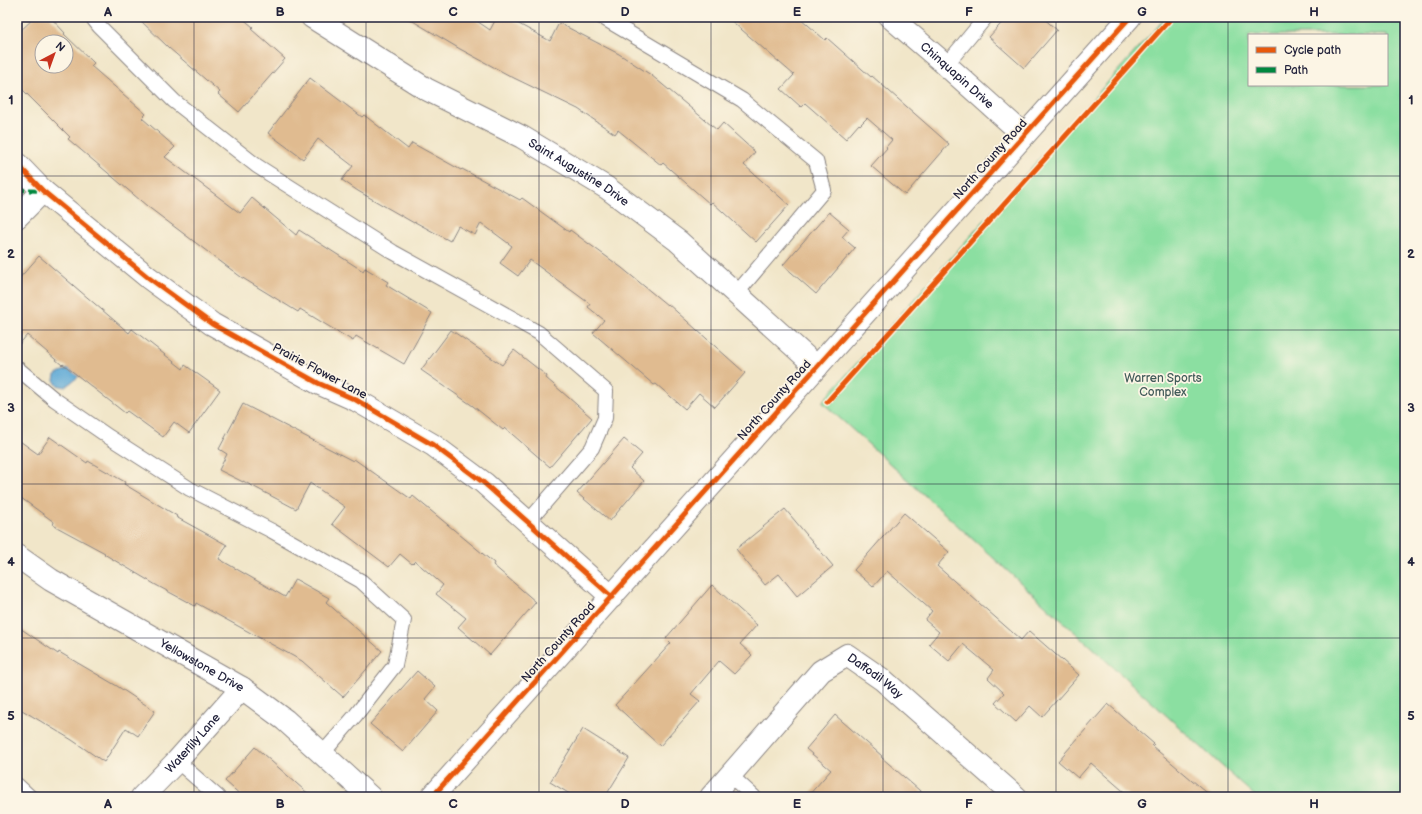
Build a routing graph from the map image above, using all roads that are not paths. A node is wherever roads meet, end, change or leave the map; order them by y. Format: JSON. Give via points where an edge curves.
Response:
{"nodes":[{"id":1,"x":92,"y":17,"type":"edge"},
{"id":2,"x":312,"y":17,"type":"edge"},
{"id":3,"x":602,"y":17,"type":"edge"},
{"id":4,"x":890,"y":17,"type":"edge"},
{"id":5,"x":986,"y":17,"type":"edge"},
{"id":6,"x":1130,"y":17,"type":"edge"},
{"id":7,"x":946,"y":65,"type":"junction"},
{"id":8,"x":1024,"y":135,"type":"junction"},
{"id":9,"x":17,"y":164,"type":"edge"},
{"id":10,"x":43,"y":191,"type":"junction"},
{"id":11,"x":17,"y":217,"type":"edge"},
{"id":12,"x":736,"y":294,"type":"junction"},
{"id":13,"x":817,"y":367,"type":"junction"},
{"id":14,"x":17,"y":368,"type":"edge"},
{"id":15,"x":528,"y":522,"type":"junction"},
{"id":16,"x":17,"y":556,"type":"edge"},
{"id":17,"x":612,"y":597,"type":"junction"},
{"id":18,"x":242,"y":688,"type":"junction"},
{"id":19,"x":322,"y":754,"type":"junction"},
{"id":20,"x":177,"y":761,"type":"junction"},
{"id":21,"x":730,"y":775,"type":"junction"},
{"id":22,"x":17,"y":785,"type":"edge"},
{"id":23,"x":30,"y":797,"type":"edge"},
{"id":24,"x":142,"y":797,"type":"edge"},
{"id":25,"x":218,"y":797,"type":"edge"},
{"id":26,"x":370,"y":797,"type":"edge"},
{"id":27,"x":432,"y":797,"type":"edge"},
{"id":28,"x":711,"y":797,"type":"edge"},
{"id":29,"x":754,"y":797,"type":"edge"},
{"id":30,"x":1016,"y":797,"type":"edge"}],
"edges":[{"from":1,"to":15,"type":"lane","via":[[174,101],[257,166],[393,252],[539,333],[606,390],[605,418],[592,448]]},
{"from":2,"to":12,"type":"street","name":"Saint Augustine Drive","via":[[426,89],[522,138],[607,188],[678,241]]},
{"from":3,"to":12,"type":"lane","via":[[742,100],[816,161],[824,190]]},
{"from":4,"to":7,"type":"street","name":"Chinquapin Drive"},
{"from":5,"to":7,"type":"lane"},
{"from":6,"to":8,"type":"street","name":"North County Road"},
{"from":7,"to":8,"type":"street","name":"Chinquapin Drive"},
{"from":8,"to":13,"type":"street","name":"North County Road"},
{"from":9,"to":10,"type":"street","name":"Prairie Flower Lane"},
{"from":10,"to":11,"type":"street"},
{"from":10,"to":15,"type":"street","name":"Prairie Flower Lane","via":[[149,278],[212,324],[318,383],[356,400],[433,446],[484,483]]},
{"from":12,"to":13,"type":"street","name":"Saint Augustine Drive"},
{"from":13,"to":17,"type":"street","name":"North County Road"},
{"from":14,"to":19,"type":"lane","via":[[54,399],[190,489],[361,580],[404,620],[394,665]]},
{"from":15,"to":17,"type":"street","name":"Prairie Flower Lane"},
{"from":16,"to":18,"type":"street","name":"Yellowstone Drive","via":[[51,580]]},
{"from":17,"to":27,"type":"street","name":"North County Road"},
{"from":18,"to":19,"type":"street","name":"Yellowstone Drive","via":[[285,720]]},
{"from":18,"to":20,"type":"street","name":"Waterlily Lane"},
{"from":19,"to":26,"type":"street","name":"Yellowstone Drive"},
{"from":20,"to":24,"type":"street","name":"Waterlily Lane"},
{"from":20,"to":25,"type":"lane"},
{"from":21,"to":28,"type":"street","name":"Daffodil Way"},
{"from":21,"to":29,"type":"lane"},
{"from":21,"to":30,"type":"street","name":"Daffodil Way","via":[[821,671],[847,655],[883,680]]},
{"from":22,"to":23,"type":"lane"}]}
